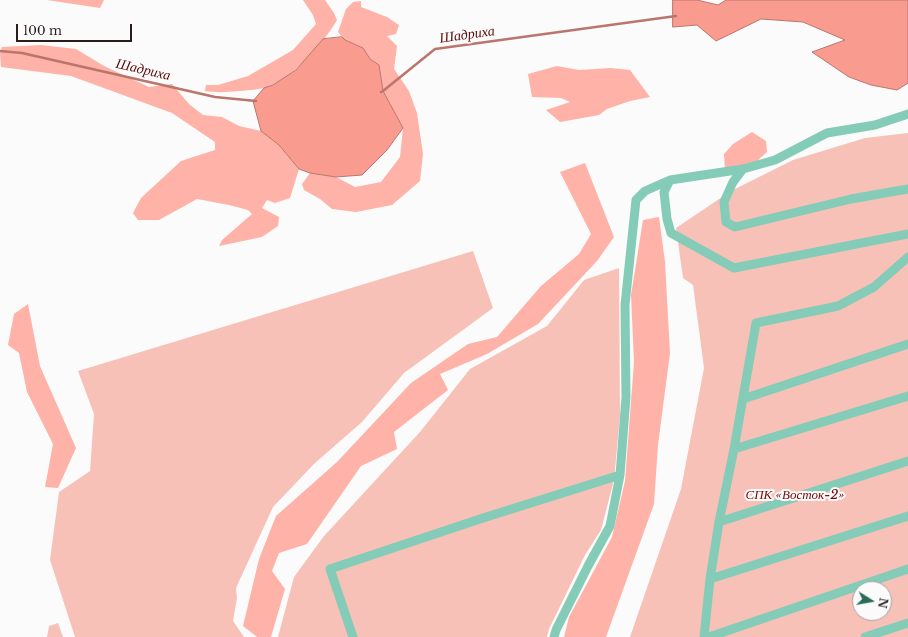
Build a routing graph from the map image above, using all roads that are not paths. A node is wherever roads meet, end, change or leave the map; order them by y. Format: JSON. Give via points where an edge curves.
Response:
{"nodes":[{"id":1,"x":908,"y":114,"type":"edge"},
{"id":2,"x":743,"y":169,"type":"junction"},
{"id":3,"x":670,"y":180,"type":"junction"},
{"id":4,"x":908,"y":188,"type":"edge"},
{"id":5,"x":908,"y":234,"type":"edge"},
{"id":6,"x":908,"y":257,"type":"edge"},
{"id":7,"x":908,"y":344,"type":"edge"},
{"id":8,"x":908,"y":396,"type":"edge"},
{"id":9,"x":743,"y":399,"type":"junction"},
{"id":10,"x":734,"y":449,"type":"junction"},
{"id":11,"x":908,"y":461,"type":"edge"},
{"id":12,"x":620,"y":475,"type":"junction"},
{"id":13,"x":908,"y":516,"type":"edge"},
{"id":14,"x":719,"y":522,"type":"junction"},
{"id":15,"x":908,"y":569,"type":"edge"},
{"id":16,"x":710,"y":579,"type":"junction"},
{"id":17,"x":908,"y":623,"type":"edge"},
{"id":18,"x":353,"y":637,"type":"edge"},
{"id":19,"x":554,"y":637,"type":"edge"},
{"id":20,"x":704,"y":637,"type":"edge"},
{"id":21,"x":709,"y":637,"type":"edge"},
{"id":22,"x":865,"y":637,"type":"edge"}],
"edges":[{"from":1,"to":2,"type":"street","via":[[875,125],[827,133],[775,160]]},
{"from":2,"to":3,"type":"street"},
{"from":2,"to":4,"type":"street","via":[[733,182],[724,202],[726,222],[735,227]]},
{"from":3,"to":5,"type":"street","via":[[664,192],[670,233],[734,268]]},
{"from":3,"to":12,"type":"street","via":[[645,191],[636,200],[625,305],[626,397]]},
{"from":6,"to":9,"type":"street","via":[[874,287],[838,306],[756,323]]},
{"from":7,"to":9,"type":"street"},
{"from":8,"to":10,"type":"street"},
{"from":9,"to":10,"type":"street"},
{"from":10,"to":14,"type":"street"},
{"from":11,"to":14,"type":"street"},
{"from":12,"to":18,"type":"street","via":[[330,569]]},
{"from":12,"to":19,"type":"street","via":[[610,526]]},
{"from":13,"to":16,"type":"street"},
{"from":14,"to":16,"type":"street"},
{"from":15,"to":21,"type":"street"},
{"from":16,"to":20,"type":"street"},
{"from":17,"to":22,"type":"street"}]}
